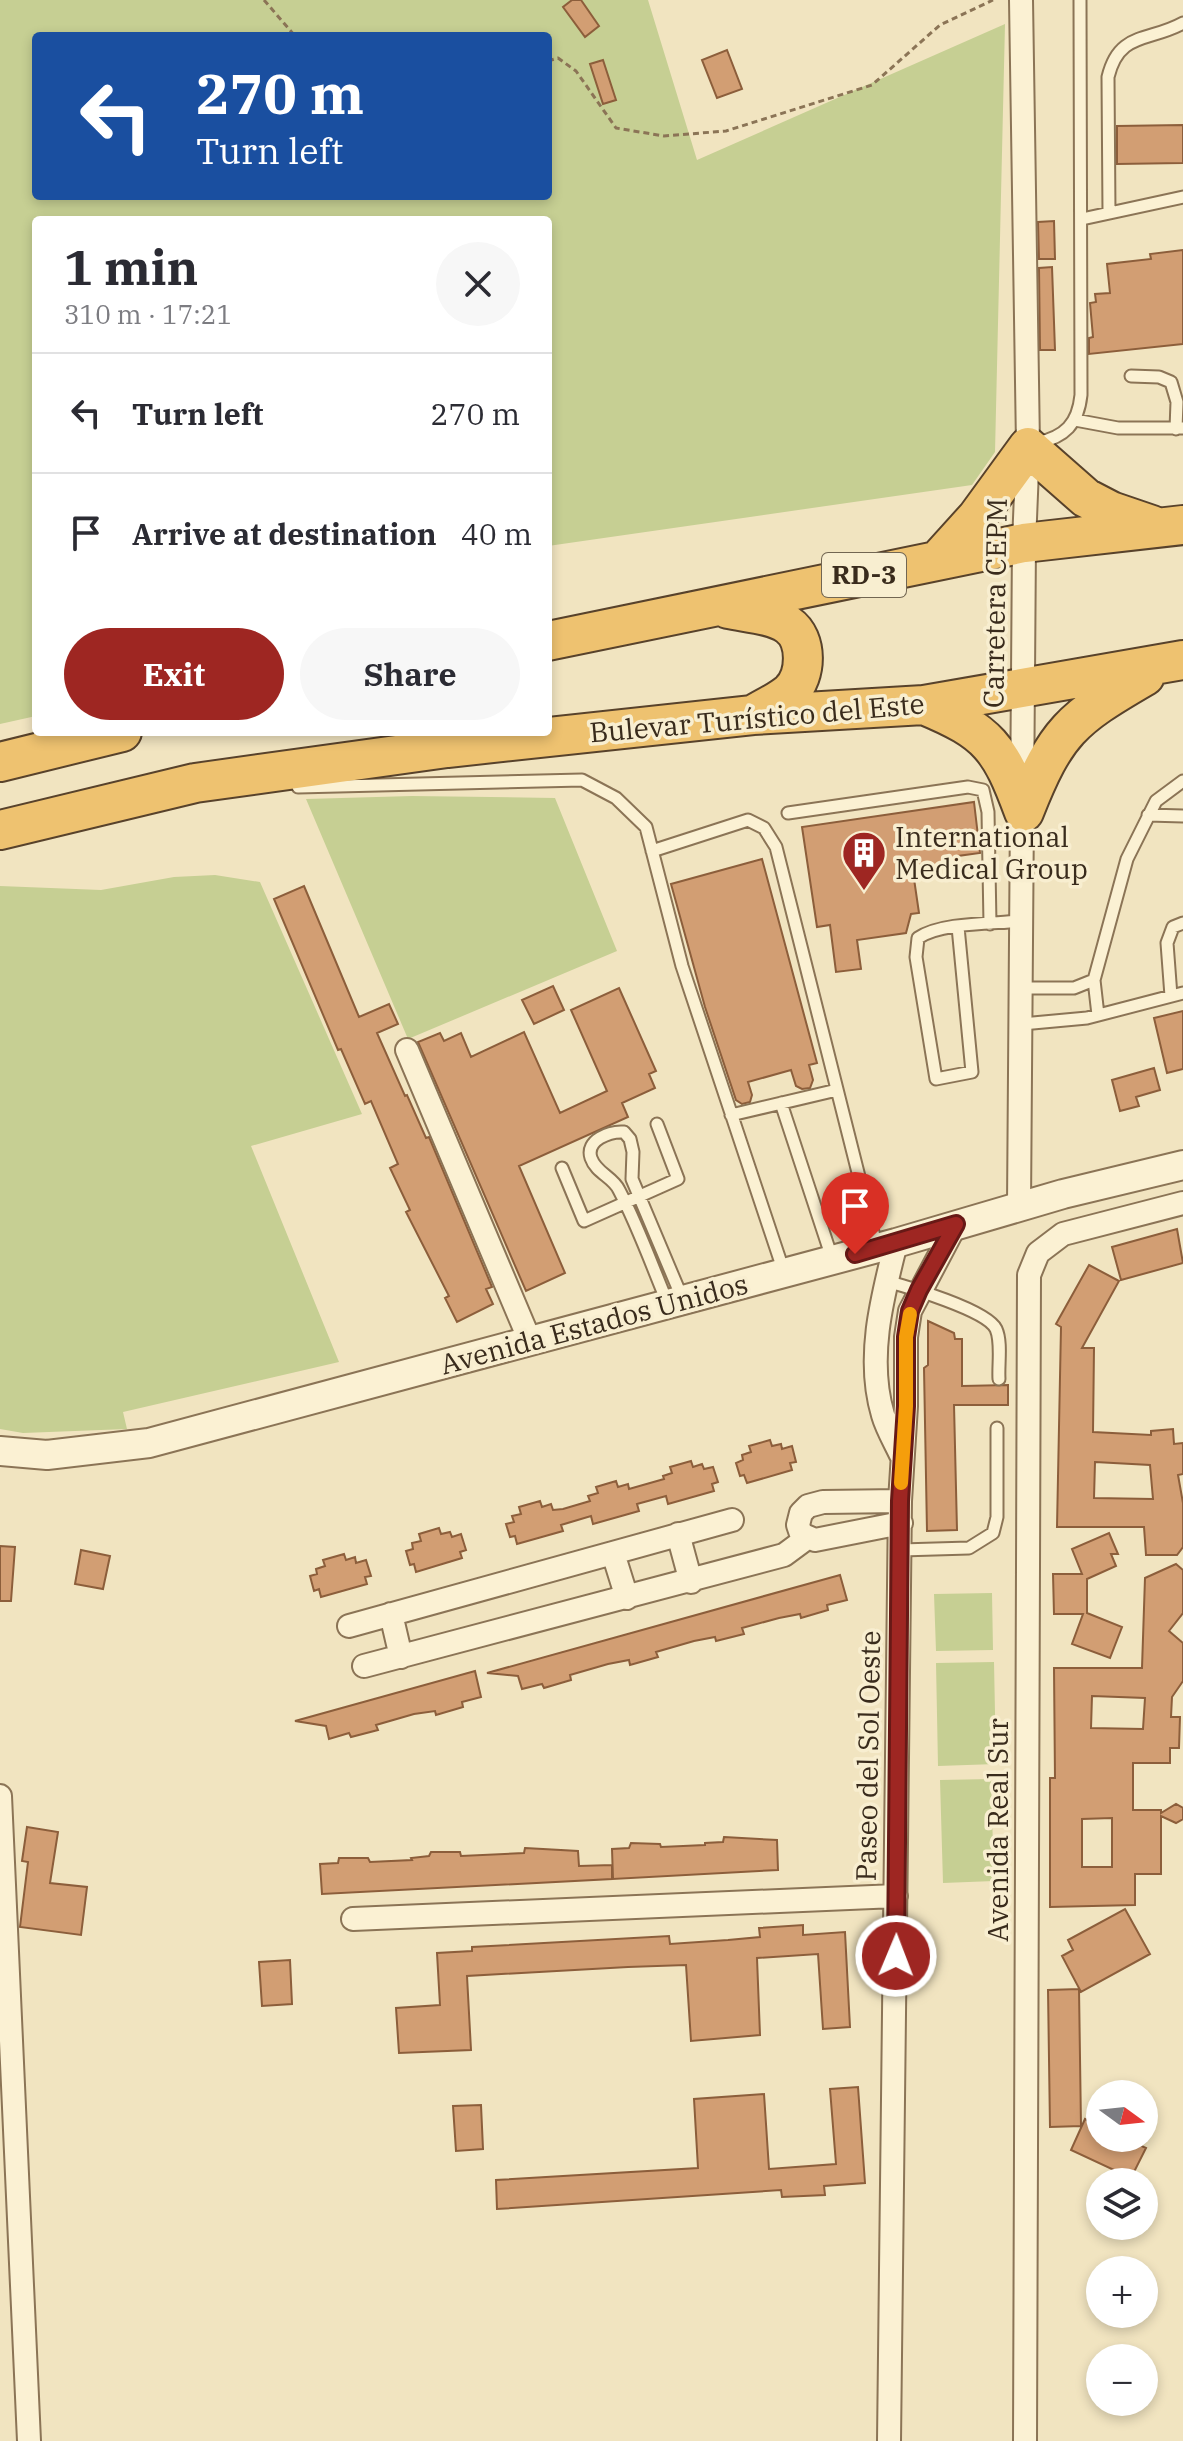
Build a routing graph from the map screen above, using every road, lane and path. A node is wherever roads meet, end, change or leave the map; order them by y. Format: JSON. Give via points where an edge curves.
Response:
{"nodes":[{"id":1,"x":264,"y":0,"type":"edge"},
{"id":2,"x":993,"y":0,"type":"edge"},
{"id":3,"x":1021,"y":0,"type":"edge"},
{"id":4,"x":1080,"y":0,"type":"edge"},
{"id":5,"x":1183,"y":23,"type":"edge"},
{"id":6,"x":292,"y":32,"type":"edge"},
{"id":7,"x":552,"y":60,"type":"edge"},
{"id":8,"x":1183,"y":197,"type":"edge"},
{"id":9,"x":1109,"y":213,"type":"junction"},
{"id":10,"x":1082,"y":219,"type":"junction"},
{"id":11,"x":1131,"y":376,"type":"dead end"},
{"id":12,"x":1075,"y":420,"type":"junction"},
{"id":13,"x":1180,"y":429,"type":"edge"},
{"id":14,"x":1028,"y":446,"type":"junction"},
{"id":15,"x":1171,"y":526,"type":"edge"},
{"id":16,"x":1024,"y":543,"type":"junction"},
{"id":17,"x":939,"y":559,"type":"junction"},
{"id":18,"x":714,"y":606,"type":"junction"},
{"id":19,"x":552,"y":640,"type":"edge"},
{"id":20,"x":1175,"y":662,"type":"edge"},
{"id":21,"x":1024,"y":688,"type":"junction"},
{"id":22,"x":924,"y":705,"type":"junction"},
{"id":23,"x":753,"y":715,"type":"junction"},
{"id":24,"x":106,"y":736,"type":"edge"},
{"id":25,"x":0,"y":762,"type":"edge"},
{"id":26,"x":264,"y":773,"type":"junction"},
{"id":27,"x":1183,"y":781,"type":"edge"},
{"id":28,"x":1024,"y":812,"type":"junction"},
{"id":29,"x":788,"y":813,"type":"dead end"},
{"id":30,"x":1148,"y":815,"type":"junction"},
{"id":31,"x":1183,"y":816,"type":"edge"},
{"id":32,"x":0,"y":830,"type":"edge"},
{"id":33,"x":652,"y":851,"type":"junction"},
{"id":34,"x":1022,"y":921,"type":"junction"},
{"id":35,"x":1183,"y":923,"type":"edge"},
{"id":36,"x":990,"y":924,"type":"junction"},
{"id":37,"x":958,"y":927,"type":"junction"},
{"id":38,"x":1094,"y":980,"type":"junction"},
{"id":39,"x":1021,"y":988,"type":"junction"},
{"id":40,"x":1177,"y":995,"type":"edge"},
{"id":41,"x":1098,"y":1015,"type":"junction"},
{"id":42,"x":1022,"y":1024,"type":"junction"},
{"id":43,"x":407,"y":1050,"type":"dead end"},
{"id":44,"x":837,"y":1090,"type":"junction"},
{"id":45,"x":781,"y":1103,"type":"junction"},
{"id":46,"x":731,"y":1115,"type":"junction"},
{"id":47,"x":657,"y":1124,"type":"dead end"},
{"id":48,"x":1183,"y":1165,"type":"edge"},
{"id":49,"x":562,"y":1168,"type":"dead end"},
{"id":50,"x":638,"y":1194,"type":"junction"},
{"id":51,"x":624,"y":1201,"type":"junction"},
{"id":52,"x":1183,"y":1203,"type":"edge"},
{"id":53,"x":1019,"y":1206,"type":"junction"},
{"id":54,"x":956,"y":1224,"type":"junction"},
{"id":55,"x":886,"y":1245,"type":"junction"},
{"id":56,"x":833,"y":1260,"type":"junction"},
{"id":57,"x":785,"y":1273,"type":"junction"},
{"id":58,"x":886,"y":1281,"type":"junction"},
{"id":59,"x":919,"y":1290,"type":"junction"},
{"id":60,"x":676,"y":1302,"type":"junction"},
{"id":61,"x":878,"y":1335,"type":"junction"},
{"id":62,"x":906,"y":1337,"type":"junction"},
{"id":63,"x":530,"y":1341,"type":"junction"},
{"id":64,"x":999,"y":1379,"type":"dead end"},
{"id":65,"x":997,"y":1428,"type":"dead end"},
{"id":66,"x":0,"y":1451,"type":"edge"},
{"id":67,"x":902,"y":1456,"type":"junction"},
{"id":68,"x":900,"y":1512,"type":"junction"},
{"id":69,"x":732,"y":1520,"type":"dead end"},
{"id":70,"x":678,"y":1534,"type":"junction"},
{"id":71,"x":807,"y":1538,"type":"junction"},
{"id":72,"x":901,"y":1550,"type":"junction"},
{"id":73,"x":613,"y":1553,"type":"junction"},
{"id":74,"x":691,"y":1582,"type":"junction"},
{"id":75,"x":627,"y":1598,"type":"junction"},
{"id":76,"x":391,"y":1614,"type":"junction"},
{"id":77,"x":349,"y":1626,"type":"dead end"},
{"id":78,"x":401,"y":1657,"type":"junction"},
{"id":79,"x":364,"y":1666,"type":"dead end"},
{"id":80,"x":0,"y":1796,"type":"edge"},
{"id":81,"x":896,"y":1896,"type":"junction"},
{"id":82,"x":353,"y":1919,"type":"dead end"},
{"id":83,"x":29,"y":2441,"type":"edge"},
{"id":84,"x":889,"y":2441,"type":"edge"},
{"id":85,"x":1025,"y":2441,"type":"edge"}],
"edges":[{"from":1,"to":6,"type":"path"},
{"from":2,"to":7,"type":"path","via":[[940,25],[872,85],[726,131],[664,136],[616,128],[576,71],[558,58]]},
{"from":3,"to":14,"type":"street","name":"Carretera CEPM"},
{"from":4,"to":10,"type":"lane"},
{"from":5,"to":9,"type":"lane","via":[[1128,42],[1113,58],[1108,77]]},
{"from":8,"to":9,"type":"lane"},
{"from":9,"to":10,"type":"lane"},
{"from":10,"to":12,"type":"lane","via":[[1081,395]]},
{"from":11,"to":13,"type":"lane","via":[[1171,382]]},
{"from":12,"to":13,"type":"lane","via":[[1118,428]]},
{"from":12,"to":14,"type":"lane","via":[[1056,439]]},
{"from":14,"to":15,"type":"highway","via":[[1086,498],[1111,511]]},
{"from":14,"to":16,"type":"street","name":"Carretera CEPM"},
{"from":14,"to":17,"type":"highway"},
{"from":15,"to":16,"type":"highway","number":"RD-3"},
{"from":16,"to":17,"type":"highway","number":"RD-3"},
{"from":16,"to":21,"type":"street","name":"Carretera CEPM"},
{"from":17,"to":18,"type":"highway","number":"RD-3"},
{"from":18,"to":19,"type":"highway","number":"RD-3"},
{"from":18,"to":23,"type":"highway","via":[[775,619],[790,626],[802,641],[803,661],[792,690]]},
{"from":20,"to":21,"type":"highway","name":"Bulevar Turístico del Este"},
{"from":20,"to":28,"type":"highway","via":[[1095,705],[1064,731]]},
{"from":21,"to":22,"type":"highway","name":"Bulevar Turístico del Este"},
{"from":21,"to":28,"type":"street","name":"Carretera CEPM"},
{"from":22,"to":23,"type":"highway","name":"Bulevar Turístico del Este"},
{"from":22,"to":28,"type":"highway","via":[[966,722],[989,744],[1008,768]]},
{"from":23,"to":26,"type":"highway","name":"Bulevar Turístico del Este"},
{"from":24,"to":25,"type":"highway"},
{"from":26,"to":32,"type":"highway","name":"Bulevar Turístico del Este","via":[[195,783]]},
{"from":26,"to":33,"type":"lane","via":[[296,787],[582,780],[616,798],[646,827]]},
{"from":27,"to":30,"type":"lane","via":[[1156,801]]},
{"from":28,"to":34,"type":"street","name":"Carretera CEPM"},
{"from":29,"to":36,"type":"lane","via":[[968,787],[983,790]]},
{"from":30,"to":31,"type":"lane"},
{"from":30,"to":38,"type":"lane","via":[[1127,859]]},
{"from":33,"to":44,"type":"lane","via":[[748,820],[764,828],[776,847]]},
{"from":33,"to":46,"type":"lane","via":[[682,966]]},
{"from":34,"to":36,"type":"lane"},
{"from":34,"to":39,"type":"street","name":"Carretera CEPM"},
{"from":35,"to":40,"type":"lane","via":[[1173,927],[1167,943]]},
{"from":36,"to":37,"type":"lane"},
{"from":37,"to":37,"type":"lane","via":[[972,1072],[936,1079],[916,957],[918,938],[929,930]]},
{"from":38,"to":39,"type":"lane","via":[[1074,988]]},
{"from":38,"to":41,"type":"lane"},
{"from":39,"to":42,"type":"street","name":"Carretera CEPM"},
{"from":40,"to":41,"type":"lane"},
{"from":41,"to":42,"type":"lane"},
{"from":42,"to":53,"type":"street","name":"Carretera CEPM"},
{"from":43,"to":63,"type":"street"},
{"from":44,"to":45,"type":"lane"},
{"from":44,"to":55,"type":"lane"},
{"from":45,"to":46,"type":"lane"},
{"from":45,"to":56,"type":"lane"},
{"from":46,"to":57,"type":"lane"},
{"from":47,"to":50,"type":"lane","via":[[678,1179]]},
{"from":48,"to":53,"type":"street","name":"Avenida Estados Unidos"},
{"from":49,"to":51,"type":"lane","via":[[584,1221]]},
{"from":50,"to":51,"type":"lane"},
{"from":50,"to":51,"type":"lane","via":[[630,1139],[614,1131],[595,1141],[590,1157],[618,1186]]},
{"from":50,"to":60,"type":"lane"},
{"from":51,"to":60,"type":"lane"},
{"from":52,"to":85,"type":"street","name":"Avenida Real Sur","via":[[1063,1234],[1038,1253],[1029,1275]]},
{"from":53,"to":54,"type":"street","name":"Avenida Estados Unidos"},
{"from":54,"to":55,"type":"street","name":"Avenida Estados Unidos"},
{"from":54,"to":59,"type":"street","name":"Paseo del Sol Oeste"},
{"from":55,"to":56,"type":"street","name":"Avenida Estados Unidos"},
{"from":55,"to":58,"type":"street","name":"Paseo del Sol Oeste"},
{"from":56,"to":57,"type":"street","name":"Avenida Estados Unidos"},
{"from":57,"to":60,"type":"street","name":"Avenida Estados Unidos"},
{"from":58,"to":59,"type":"lane"},
{"from":58,"to":61,"type":"street","name":"Paseo del Sol Oeste"},
{"from":59,"to":62,"type":"street","name":"Paseo del Sol Oeste"},
{"from":59,"to":64,"type":"lane","via":[[991,1322],[998,1332]]},
{"from":60,"to":63,"type":"street","name":"Avenida Estados Unidos"},
{"from":61,"to":62,"type":"street"},
{"from":61,"to":67,"type":"street","name":"Paseo del Sol Oeste","via":[[874,1370],[883,1416]]},
{"from":62,"to":67,"type":"street","name":"Paseo del Sol Oeste"},
{"from":63,"to":66,"type":"street","name":"Avenida Estados Unidos","via":[[149,1443],[47,1455]]},
{"from":65,"to":72,"type":"lane","via":[[993,1533],[969,1548]]},
{"from":67,"to":68,"type":"street","name":"Paseo del Sol Oeste"},
{"from":68,"to":71,"type":"street","via":[[815,1540]]},
{"from":68,"to":71,"type":"street","via":[[823,1502],[808,1506],[798,1525]]},
{"from":68,"to":72,"type":"street","name":"Paseo del Sol Oeste"},
{"from":69,"to":70,"type":"street"},
{"from":70,"to":73,"type":"street"},
{"from":70,"to":74,"type":"street"},
{"from":71,"to":74,"type":"street","via":[[784,1555]]},
{"from":72,"to":81,"type":"street","name":"Paseo del Sol Oeste"},
{"from":73,"to":75,"type":"street"},
{"from":73,"to":76,"type":"street"},
{"from":74,"to":75,"type":"street"},
{"from":75,"to":78,"type":"street"},
{"from":76,"to":77,"type":"street"},
{"from":76,"to":78,"type":"street"},
{"from":78,"to":79,"type":"street"},
{"from":80,"to":83,"type":"street"},
{"from":81,"to":82,"type":"street"},
{"from":81,"to":84,"type":"street","name":"Paseo del Sol Oeste"}]}
